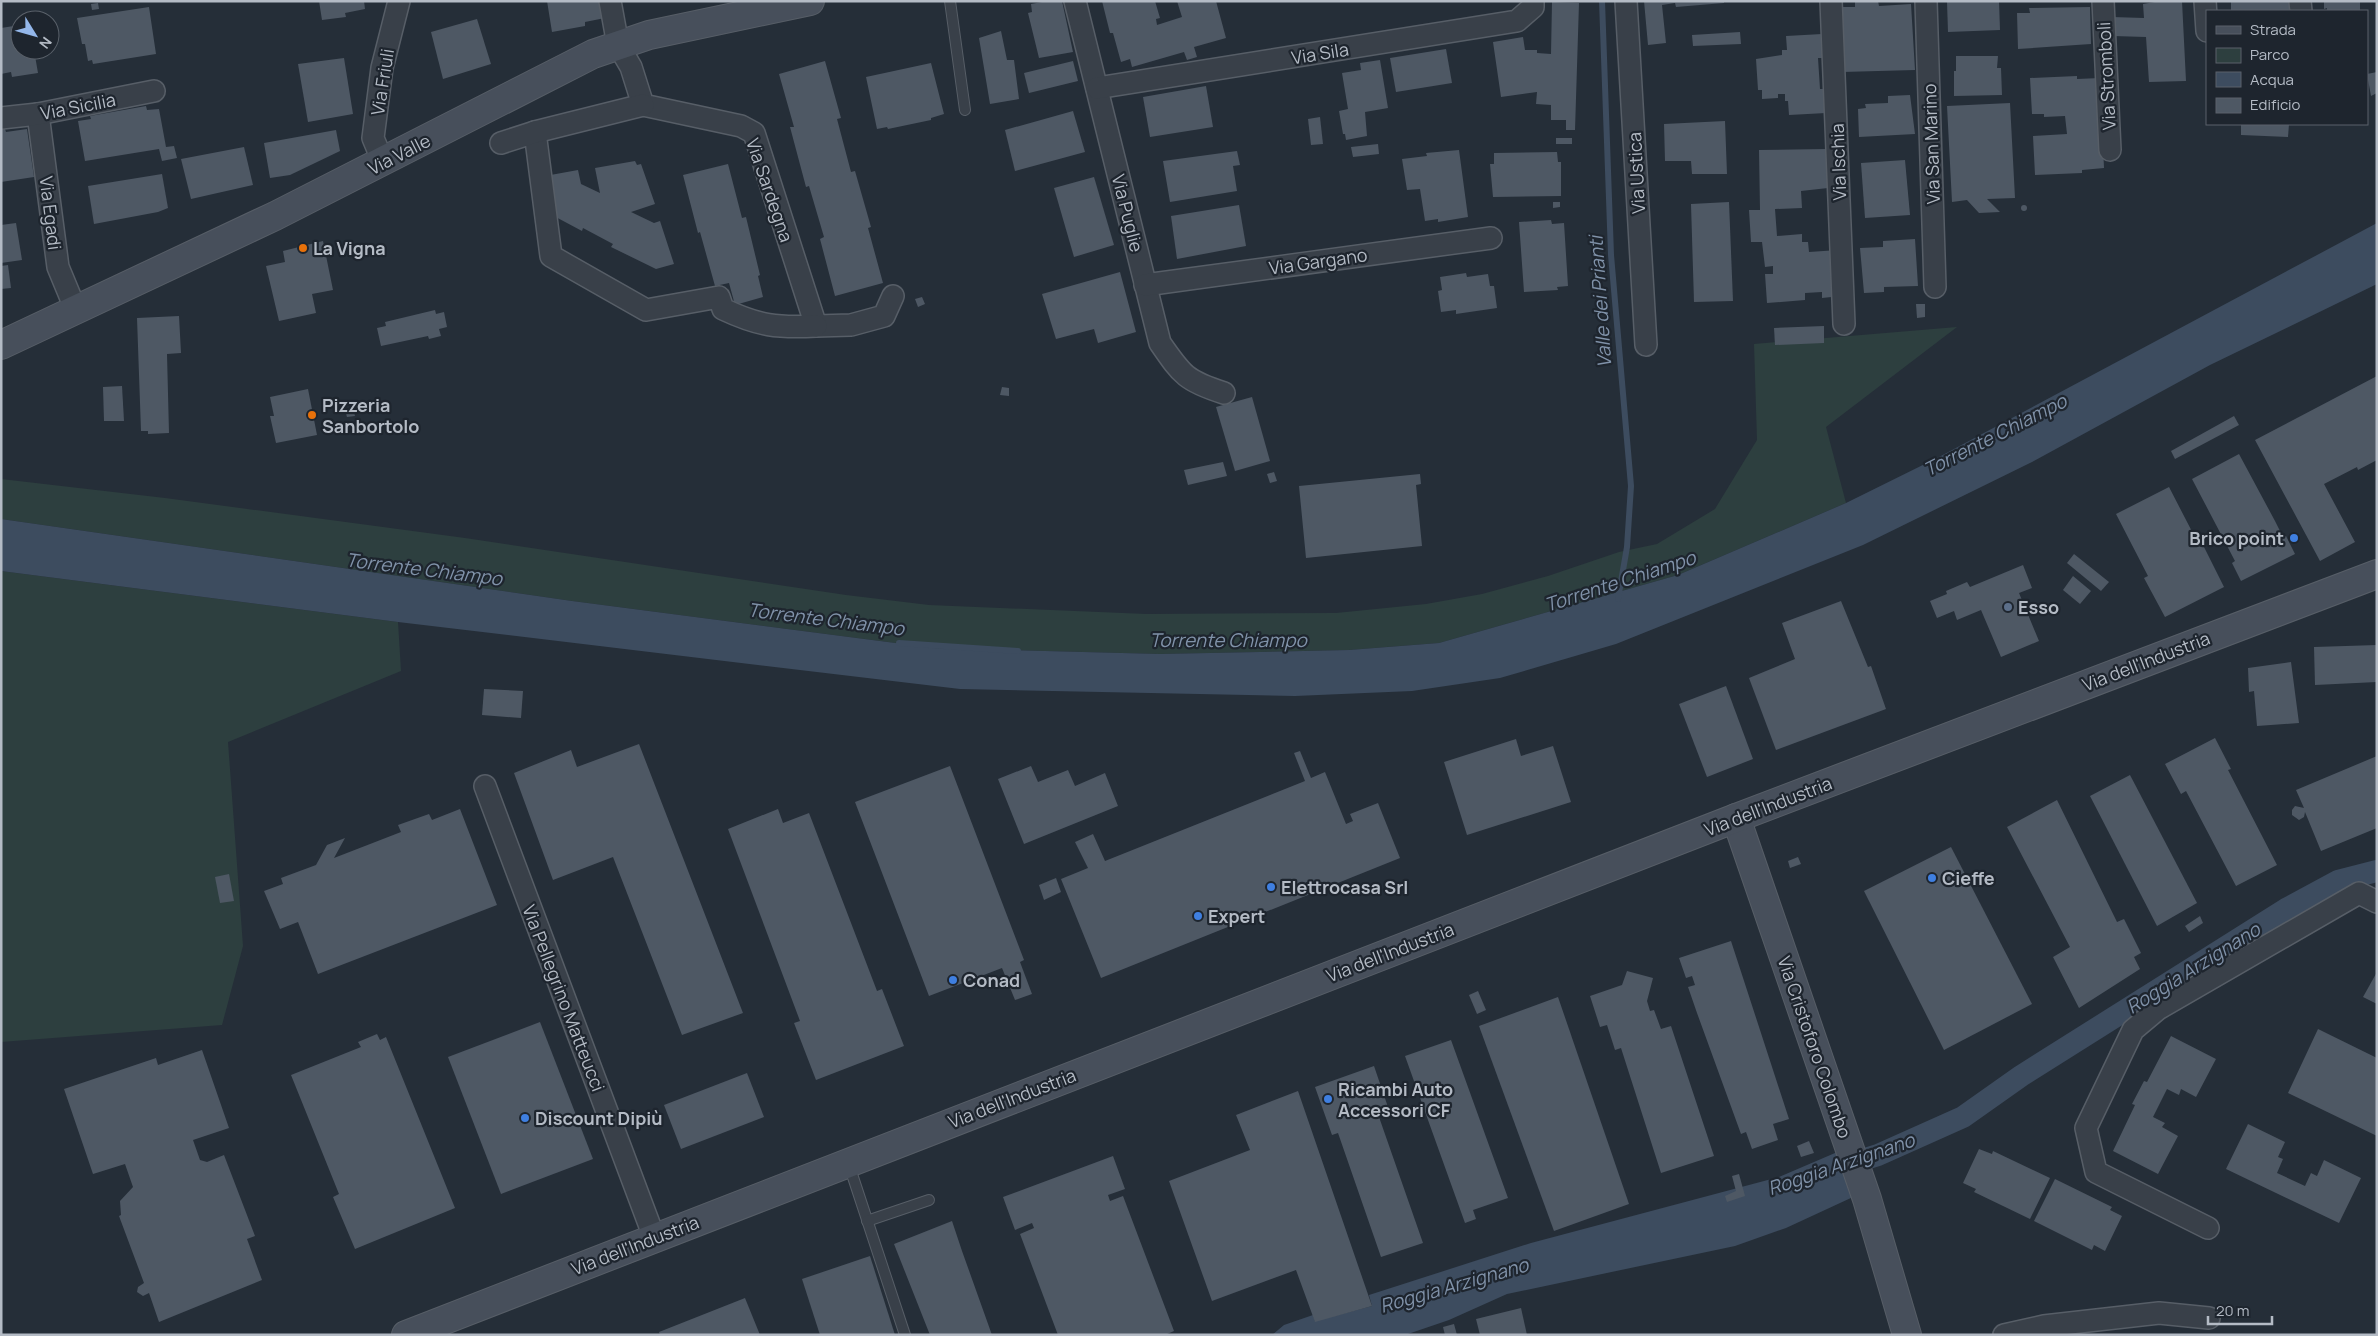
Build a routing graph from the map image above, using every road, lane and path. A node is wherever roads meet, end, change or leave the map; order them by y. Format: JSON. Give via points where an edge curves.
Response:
{"nodes":[{"id":1,"x":399,"y":1,"type":"edge"},
{"id":2,"x":610,"y":1,"type":"edge"},
{"id":3,"x":810,"y":1,"type":"edge"},
{"id":4,"x":950,"y":1,"type":"edge"},
{"id":5,"x":1075,"y":1,"type":"edge"},
{"id":6,"x":1533,"y":1,"type":"edge"},
{"id":7,"x":1626,"y":1,"type":"edge"},
{"id":8,"x":1832,"y":1,"type":"edge"},
{"id":9,"x":1926,"y":1,"type":"edge"},
{"id":10,"x":2103,"y":1,"type":"edge"},
{"id":11,"x":2205,"y":1,"type":"edge"},
{"id":12,"x":763,"y":6,"type":"edge"},
{"id":13,"x":2206,"y":16,"type":"edge"},
{"id":14,"x":618,"y":45,"type":"junction"},
{"id":15,"x":1097,"y":88,"type":"junction"},
{"id":16,"x":154,"y":91,"type":"dead end"},
{"id":17,"x":643,"y":106,"type":"junction"},
{"id":18,"x":965,"y":110,"type":"dead end"},
{"id":19,"x":38,"y":114,"type":"junction"},
{"id":20,"x":1,"y":118,"type":"edge"},
{"id":21,"x":535,"y":132,"type":"junction"},
{"id":22,"x":501,"y":143,"type":"dead end"},
{"id":23,"x":2110,"y":150,"type":"dead end"},
{"id":24,"x":383,"y":162,"type":"junction"},
{"id":25,"x":1491,"y":238,"type":"dead end"},
{"id":26,"x":1146,"y":285,"type":"junction"},
{"id":27,"x":1935,"y":288,"type":"dead end"},
{"id":28,"x":894,"y":296,"type":"dead end"},
{"id":29,"x":75,"y":308,"type":"junction"},
{"id":30,"x":1844,"y":324,"type":"dead end"},
{"id":31,"x":816,"y":326,"type":"junction"},
{"id":32,"x":1,"y":344,"type":"edge"},
{"id":33,"x":1646,"y":345,"type":"dead end"},
{"id":34,"x":1224,"y":393,"type":"dead end"},
{"id":35,"x":2377,"y":574,"type":"edge"},
{"id":36,"x":484,"y":786,"type":"dead end"},
{"id":37,"x":1736,"y":818,"type":"junction"},
{"id":38,"x":2377,"y":902,"type":"edge"},
{"id":39,"x":848,"y":1161,"type":"junction"},
{"id":40,"x":929,"y":1200,"type":"dead end"},
{"id":41,"x":867,"y":1221,"type":"junction"},
{"id":42,"x":2208,"y":1228,"type":"dead end"},
{"id":43,"x":654,"y":1237,"type":"junction"},
{"id":44,"x":2209,"y":1318,"type":"dead end"},
{"id":45,"x":406,"y":1335,"type":"edge"},
{"id":46,"x":905,"y":1335,"type":"edge"},
{"id":47,"x":1907,"y":1335,"type":"edge"},
{"id":48,"x":2004,"y":1335,"type":"edge"}],
"edges":[{"from":1,"to":24,"type":"street","name":"Via Friuli","via":[[382,68],[374,138]]},
{"from":2,"to":14,"type":"street"},
{"from":3,"to":12,"type":"main road","name":"Via Valle"},
{"from":4,"to":18,"type":"lane"},
{"from":5,"to":15,"type":"street","name":"Via Puglie"},
{"from":6,"to":15,"type":"street","name":"Via Sila","via":[[1533,7],[1517,21]]},
{"from":7,"to":33,"type":"street","name":"Via Ustica"},
{"from":8,"to":30,"type":"street","name":"Via Ischia"},
{"from":9,"to":27,"type":"street","name":"Via San Marino"},
{"from":10,"to":23,"type":"street","name":"Via Stromboli"},
{"from":11,"to":13,"type":"street"},
{"from":12,"to":14,"type":"main road","name":"Via Valle"},
{"from":14,"to":17,"type":"street","via":[[631,67]]},
{"from":14,"to":24,"type":"main road","name":"Via Valle","via":[[592,54]]},
{"from":15,"to":26,"type":"street","name":"Via Puglie"},
{"from":16,"to":19,"type":"street","name":"Via Sicilia"},
{"from":17,"to":21,"type":"street","name":"Via Sardegna"},
{"from":17,"to":31,"type":"street","name":"Via Sardegna","via":[[741,126],[754,133]]},
{"from":19,"to":20,"type":"street","name":"Via Sicilia"},
{"from":19,"to":29,"type":"street","name":"Via Egadi","via":[[58,267]]},
{"from":21,"to":22,"type":"street","name":"Via Sardegna"},
{"from":21,"to":31,"type":"street","via":[[551,256],[646,310],[719,296],[723,309],[750,322],[782,327]]},
{"from":24,"to":29,"type":"main road","name":"Via Valle","via":[[275,216]]},
{"from":25,"to":26,"type":"street","name":"Via Gargano"},
{"from":26,"to":34,"type":"street","name":"Via Puglie","via":[[1160,343],[1178,370],[1199,384]]},
{"from":28,"to":31,"type":"street","via":[[884,316],[851,325]]},
{"from":29,"to":32,"type":"main road","name":"Via Valle"},
{"from":35,"to":37,"type":"main road","name":"Via dell'Industria"},
{"from":36,"to":43,"type":"street","name":"Via Pellegrino Matteucci"},
{"from":37,"to":39,"type":"main road","name":"Via dell'Industria"},
{"from":37,"to":47,"type":"main road","name":"Via Cristoforo Colombo","via":[[1868,1200]]},
{"from":38,"to":42,"type":"street","via":[[2359,894],[2158,1009],[2134,1030],[2086,1128],[2096,1172]]},
{"from":39,"to":41,"type":"lane"},
{"from":39,"to":43,"type":"main road","name":"Via dell'Industria"},
{"from":40,"to":41,"type":"lane"},
{"from":41,"to":46,"type":"lane"},
{"from":43,"to":45,"type":"main road","name":"Via dell'Industria"},
{"from":44,"to":48,"type":"street","via":[[2159,1313],[2044,1326]]}]}
